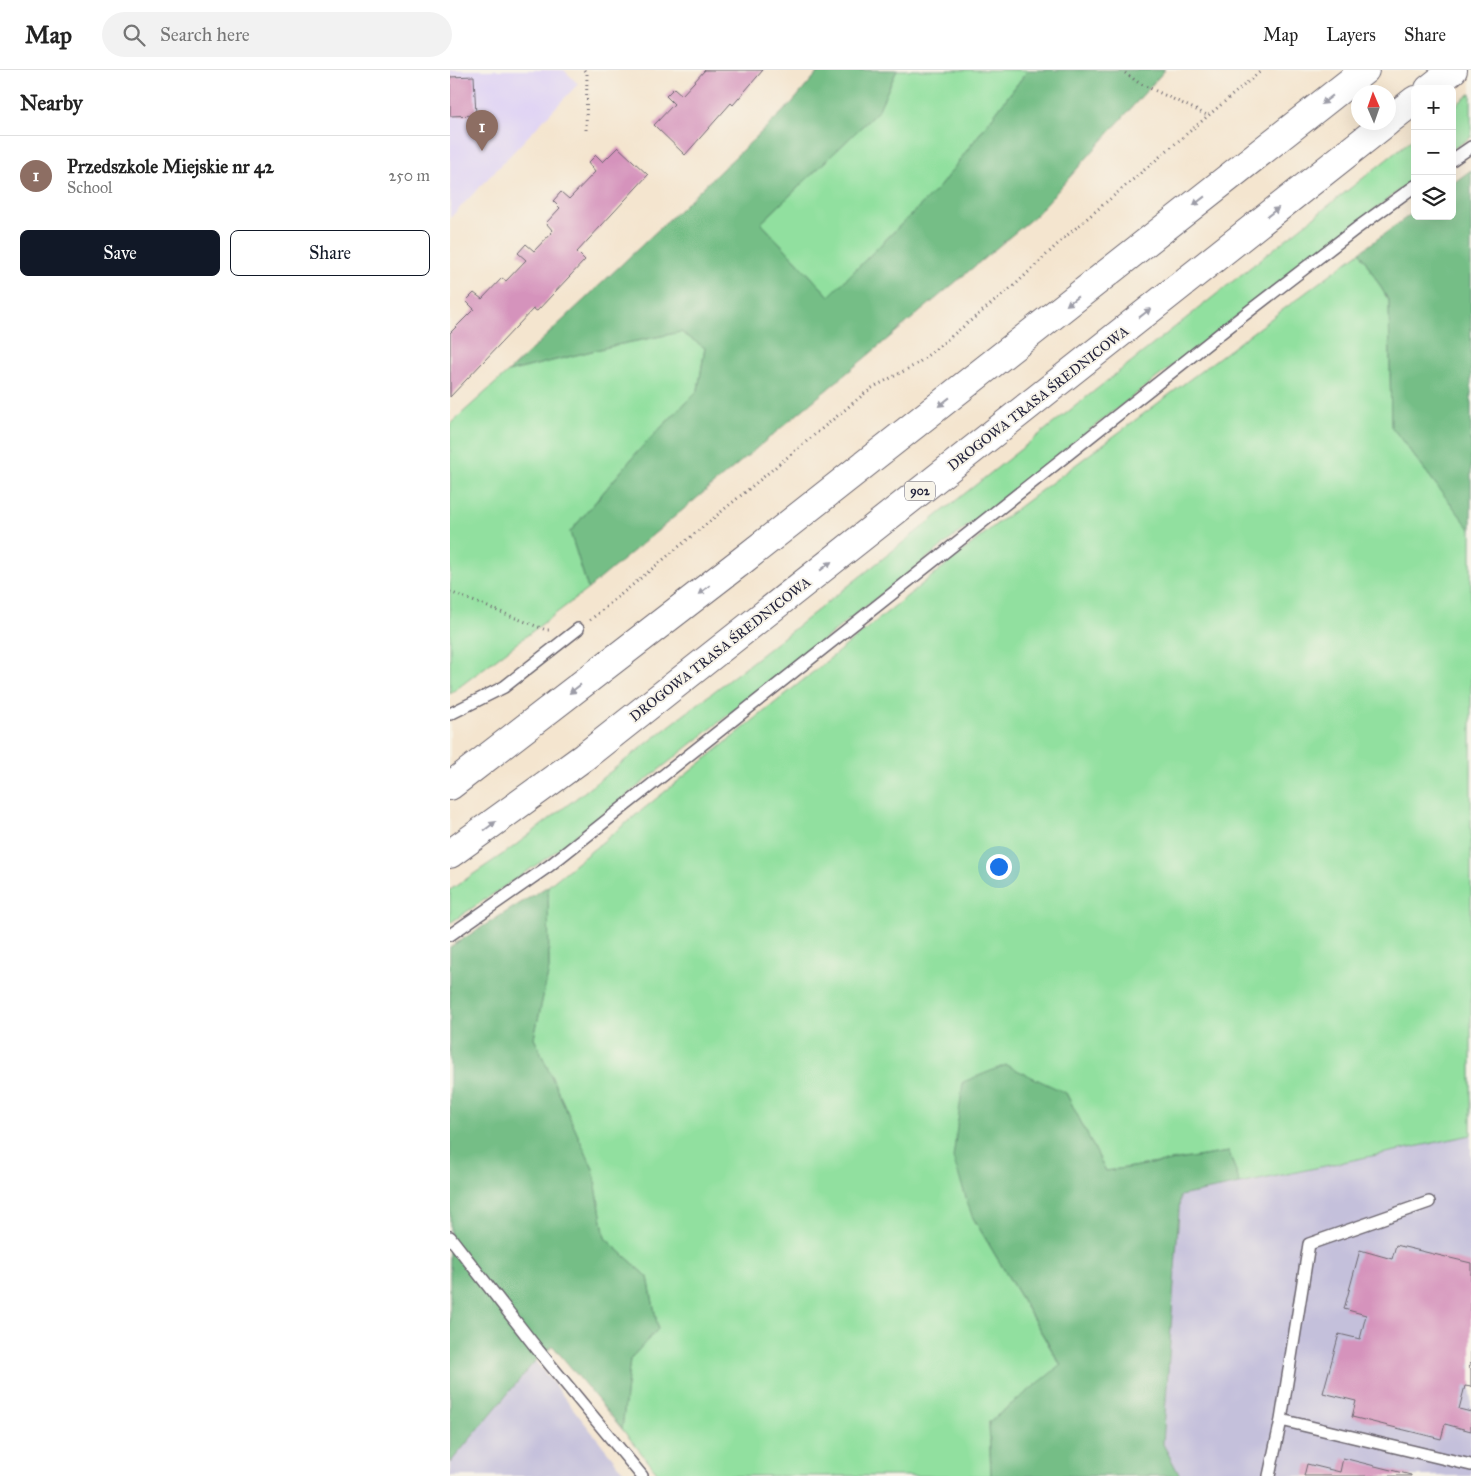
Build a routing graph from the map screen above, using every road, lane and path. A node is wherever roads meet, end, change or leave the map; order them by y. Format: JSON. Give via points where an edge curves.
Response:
{"nodes":[{"id":1,"x":584,"y":70,"type":"edge"},
{"id":2,"x":1121,"y":70,"type":"edge"},
{"id":3,"x":1262,"y":70,"type":"edge"},
{"id":4,"x":1365,"y":70,"type":"edge"},
{"id":5,"x":1453,"y":70,"type":"edge"},
{"id":6,"x":1434,"y":85,"type":"edge"},
{"id":7,"x":1411,"y":103,"type":"edge"},
{"id":8,"x":1396,"y":115,"type":"edge"},
{"id":9,"x":1209,"y":116,"type":"junction"},
{"id":10,"x":1378,"y":130,"type":"edge"},
{"id":11,"x":586,"y":131,"type":"dead end"},
{"id":12,"x":1471,"y":147,"type":"edge"},
{"id":13,"x":1456,"y":157,"type":"edge"},
{"id":14,"x":1411,"y":189,"type":"edge"},
{"id":15,"x":450,"y":592,"type":"edge"},
{"id":16,"x":578,"y":629,"type":"junction"},
{"id":17,"x":450,"y":714,"type":"edge"},
{"id":18,"x":450,"y":786,"type":"edge"},
{"id":19,"x":450,"y":854,"type":"edge"},
{"id":20,"x":450,"y":935,"type":"edge"},
{"id":21,"x":1429,"y":1202,"type":"dead end"},
{"id":22,"x":450,"y":1237,"type":"edge"},
{"id":23,"x":1281,"y":1420,"type":"junction"},
{"id":24,"x":1471,"y":1465,"type":"edge"},
{"id":25,"x":642,"y":1476,"type":"edge"},
{"id":26,"x":1269,"y":1476,"type":"edge"}],
"edges":[{"from":1,"to":11,"type":"path","via":[[587,74]]},
{"from":2,"to":9,"type":"path","via":[[1139,83]]},
{"from":3,"to":9,"type":"path"},
{"from":4,"to":18,"type":"main road","one_way":true,"via":[[743,560]]},
{"from":5,"to":6,"type":"main road"},
{"from":7,"to":8,"type":"main road","name":"DROGOWA TRASA ŚREDNICOWA","number":"902"},
{"from":9,"to":16,"type":"path","via":[[1064,238],[1016,284],[917,364],[870,390]]},
{"from":19,"to":10,"type":"main road","name":"DROGOWA TRASA ŚREDNICOWA","number":"902","one_way":true,"via":[[584,757]]},
{"from":12,"to":13,"type":"lane"},
{"from":14,"to":20,"type":"lane","via":[[1234,323],[549,866]]},
{"from":15,"to":16,"type":"path","via":[[546,630]]},
{"from":16,"to":17,"type":"lane","via":[[504,687]]},
{"from":21,"to":23,"type":"lane","via":[[1309,1244]]},
{"from":22,"to":25,"type":"lane"},
{"from":23,"to":24,"type":"lane"},
{"from":23,"to":26,"type":"lane"}]}
